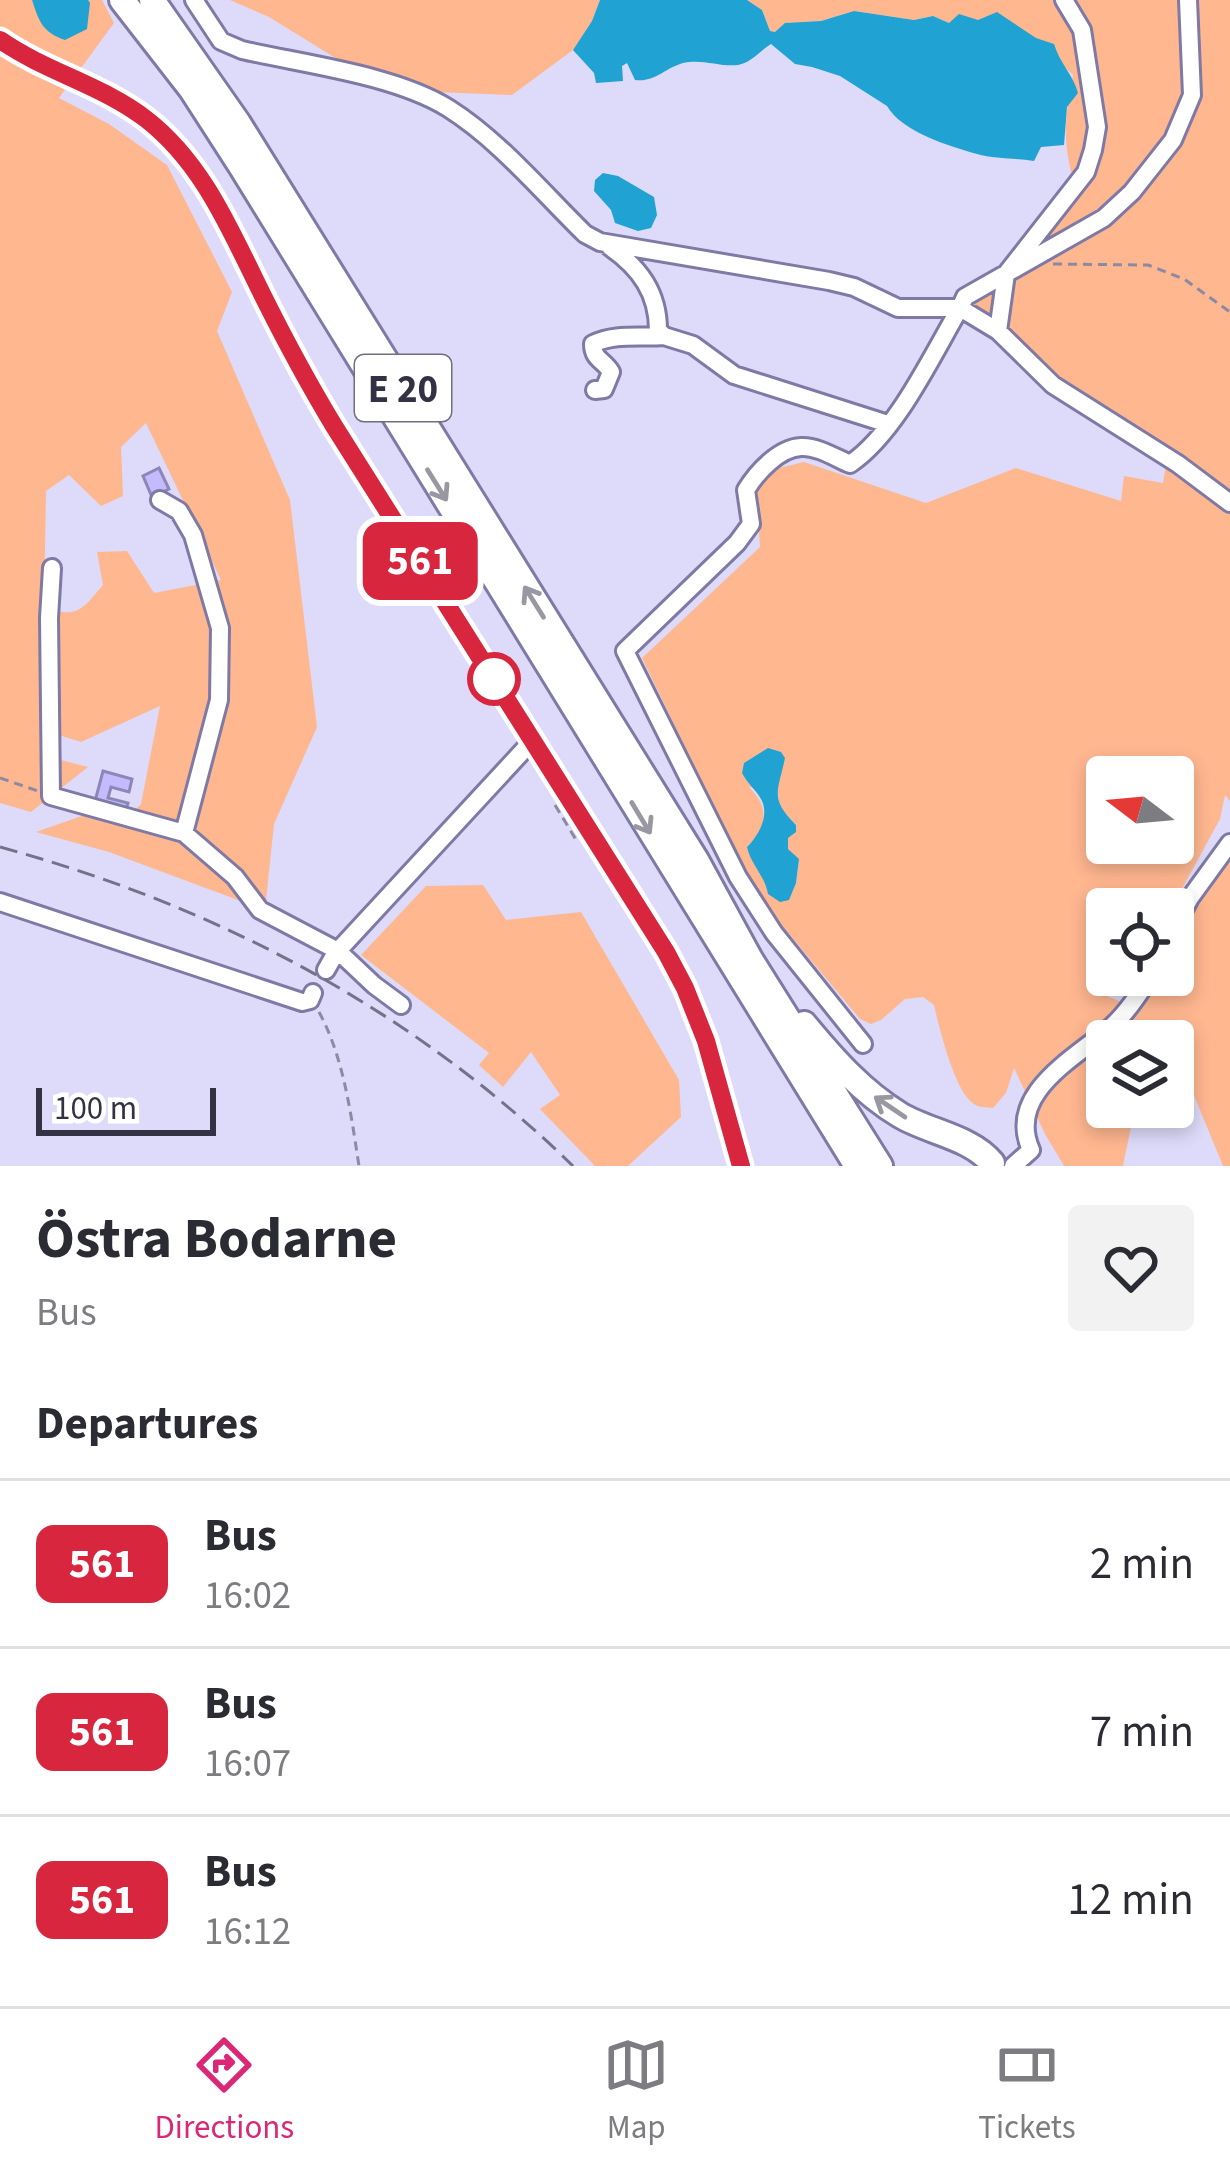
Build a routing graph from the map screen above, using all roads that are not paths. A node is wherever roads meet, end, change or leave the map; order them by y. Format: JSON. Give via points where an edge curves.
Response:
{"nodes":[{"id":1,"x":122,"y":0,"type":"edge"},
{"id":2,"x":152,"y":0,"type":"edge"},
{"id":3,"x":194,"y":0,"type":"edge"},
{"id":4,"x":1064,"y":0,"type":"edge"},
{"id":5,"x":1188,"y":0,"type":"edge"},
{"id":6,"x":0,"y":40,"type":"edge"},
{"id":7,"x":604,"y":242,"type":"junction"},
{"id":8,"x":1006,"y":274,"type":"junction"},
{"id":9,"x":959,"y":308,"type":"junction"},
{"id":10,"x":998,"y":331,"type":"junction"},
{"id":11,"x":664,"y":336,"type":"junction"},
{"id":12,"x":595,"y":390,"type":"dead end"},
{"id":13,"x":888,"y":424,"type":"junction"},
{"id":14,"x":160,"y":500,"type":"dead end"},
{"id":15,"x":1230,"y":503,"type":"edge"},
{"id":16,"x":52,"y":568,"type":"dead end"},
{"id":17,"x":533,"y":740,"type":"junction"},
{"id":18,"x":184,"y":833,"type":"junction"},
{"id":19,"x":1230,"y":843,"type":"edge"},
{"id":20,"x":1194,"y":892,"type":"edge"},
{"id":21,"x":0,"y":902,"type":"edge"},
{"id":22,"x":338,"y":951,"type":"junction"},
{"id":23,"x":750,"y":959,"type":"junction"},
{"id":24,"x":326,"y":970,"type":"dead end"},
{"id":25,"x":1135,"y":996,"type":"edge"},
{"id":26,"x":312,"y":997,"type":"road end"},
{"id":27,"x":401,"y":1005,"type":"dead end"},
{"id":28,"x":862,"y":1044,"type":"dead end"},
{"id":29,"x":1000,"y":1165,"type":"edge"},
{"id":30,"x":741,"y":1166,"type":"edge"},
{"id":31,"x":857,"y":1166,"type":"edge"},
{"id":32,"x":880,"y":1166,"type":"edge"}],
"edges":[{"from":1,"to":31,"type":"highway","number":"E 20","one_way":true,"via":[[242,166]]},
{"from":23,"to":2,"type":"highway","number":"E 20","one_way":true,"via":[[238,122]]},
{"from":3,"to":7,"type":"street","via":[[221,41],[242,50],[399,86],[443,105],[585,234]]},
{"from":4,"to":8,"type":"street","via":[[1082,30],[1094,150],[1086,172]]},
{"from":5,"to":8,"type":"street","via":[[1192,95],[1173,140],[1103,218]]},
{"from":6,"to":17,"type":"street","via":[[127,106],[193,165],[322,406]]},
{"from":7,"to":9,"type":"street","via":[[829,281],[898,308]]},
{"from":7,"to":11,"type":"street","via":[[644,277]]},
{"from":8,"to":9,"type":"street"},
{"from":8,"to":10,"type":"street"},
{"from":9,"to":10,"type":"street"},
{"from":9,"to":13,"type":"street"},
{"from":10,"to":15,"type":"street","via":[[1053,385]]},
{"from":11,"to":12,"type":"street","via":[[593,344],[610,372],[604,389]]},
{"from":11,"to":13,"type":"street","via":[[693,345],[734,375]]},
{"from":13,"to":28,"type":"street","via":[[850,464],[800,447],[773,459],[746,490],[751,524],[737,543],[625,651],[738,877]]},
{"from":14,"to":18,"type":"street","via":[[179,511],[193,535],[220,628],[219,700]]},
{"from":16,"to":18,"type":"street","via":[[51,796]]},
{"from":17,"to":22,"type":"street"},
{"from":17,"to":30,"type":"street","via":[[685,988]]},
{"from":18,"to":22,"type":"street","via":[[260,910]]},
{"from":19,"to":20,"type":"street"},
{"from":21,"to":26,"type":"street","via":[[302,1002]]},
{"from":22,"to":24,"type":"street"},
{"from":22,"to":27,"type":"street"},
{"from":29,"to":23,"type":"highway","one_way":true,"via":[[900,1115],[855,1081]]},
{"from":23,"to":32,"type":"highway","number":"E 20"},
{"from":25,"to":29,"type":"street","via":[[1036,1093],[1026,1136],[1038,1156]]}]}
